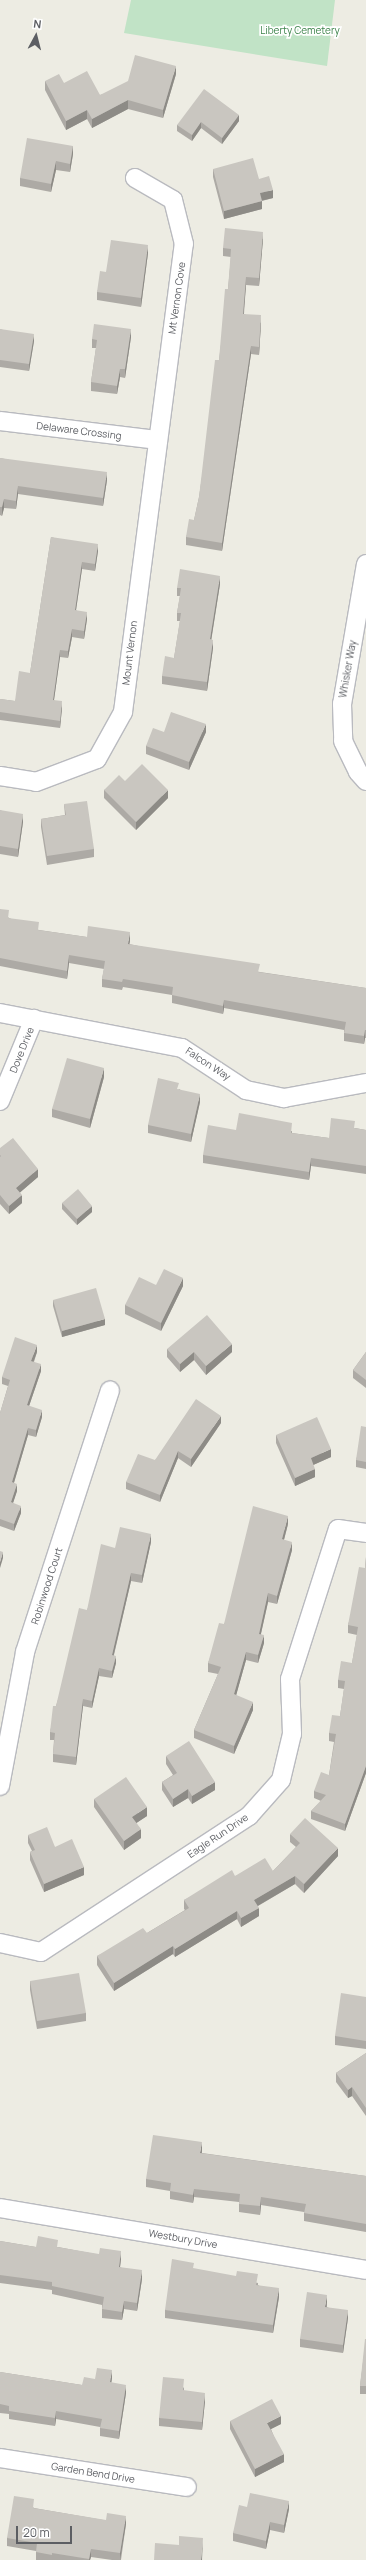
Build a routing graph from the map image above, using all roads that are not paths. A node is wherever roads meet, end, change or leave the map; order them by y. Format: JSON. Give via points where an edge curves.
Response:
{"nodes":[{"id":1,"x":135,"y":178,"type":"dead end"},
{"id":2,"x":0,"y":421,"type":"edge"},
{"id":3,"x":158,"y":440,"type":"junction"},
{"id":4,"x":366,"y":564,"type":"edge"},
{"id":5,"x":0,"y":776,"type":"edge"},
{"id":6,"x":362,"y":776,"type":"edge"},
{"id":7,"x":0,"y":1013,"type":"edge"},
{"id":8,"x":34,"y":1019,"type":"junction"},
{"id":9,"x":366,"y":1083,"type":"edge"},
{"id":10,"x":0,"y":1101,"type":"edge"},
{"id":11,"x":110,"y":1390,"type":"dead end"},
{"id":12,"x":366,"y":1533,"type":"edge"},
{"id":13,"x":0,"y":1786,"type":"edge"},
{"id":14,"x":0,"y":1943,"type":"edge"},
{"id":15,"x":0,"y":2208,"type":"edge"},
{"id":16,"x":366,"y":2270,"type":"edge"},
{"id":17,"x":0,"y":2458,"type":"edge"},
{"id":18,"x":187,"y":2487,"type":"dead end"}],
"edges":[{"from":1,"to":3,"type":"street","name":"Mt Vernon Cove","via":[[173,200],[184,244]]},
{"from":2,"to":3,"type":"street","name":"Delaware Crossing"},
{"from":3,"to":5,"type":"street","name":"Mount Vernon","via":[[123,712],[97,759],[36,782]]},
{"from":4,"to":6,"type":"street","name":"Whisker Way","via":[[342,704],[343,741]]},
{"from":7,"to":8,"type":"street","name":"Falcon Way"},
{"from":8,"to":9,"type":"street","name":"Falcon Way","via":[[182,1048],[246,1090],[284,1098]]},
{"from":8,"to":10,"type":"street","name":"Dove Drive"},
{"from":11,"to":13,"type":"street","name":"Robinwood Court","via":[[25,1652]]},
{"from":12,"to":14,"type":"street","name":"Eagle Run Drive","via":[[338,1529],[290,1679],[292,1734],[281,1780],[249,1816],[41,1952]]},
{"from":15,"to":16,"type":"street","name":"Westbury Drive"},
{"from":17,"to":18,"type":"street","name":"Garden Bend Drive"}]}
